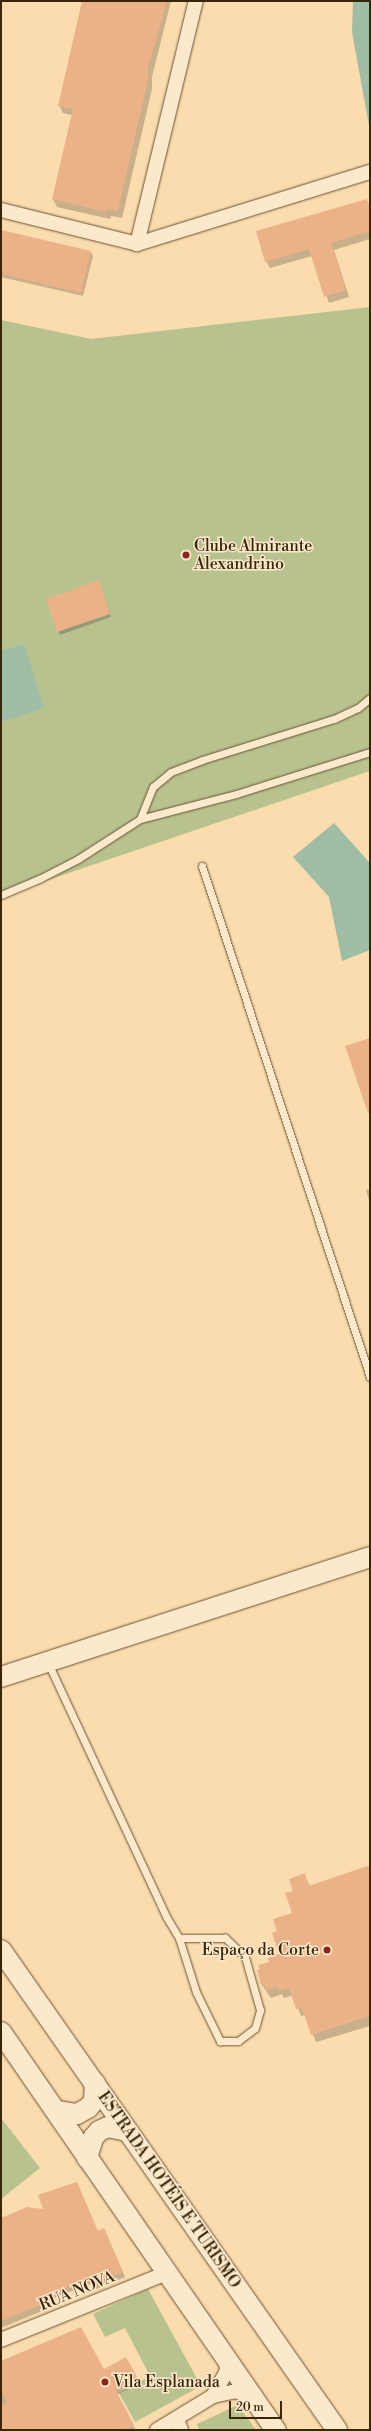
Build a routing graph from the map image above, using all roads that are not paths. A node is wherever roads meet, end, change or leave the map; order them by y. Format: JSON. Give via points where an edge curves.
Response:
{"nodes":[{"id":1,"x":196,"y":1,"type":"edge"},
{"id":2,"x":370,"y":172,"type":"edge"},
{"id":3,"x":1,"y":210,"type":"edge"},
{"id":4,"x":137,"y":244,"type":"junction"},
{"id":5,"x":370,"y":698,"type":"edge"},
{"id":6,"x":370,"y":752,"type":"edge"},
{"id":7,"x":140,"y":819,"type":"junction"},
{"id":8,"x":202,"y":866,"type":"dead end"},
{"id":9,"x":1,"y":895,"type":"edge"},
{"id":10,"x":370,"y":1377,"type":"edge"},
{"id":11,"x":370,"y":1557,"type":"edge"},
{"id":12,"x":48,"y":1663,"type":"junction"},
{"id":13,"x":1,"y":1677,"type":"edge"},
{"id":14,"x":179,"y":1938,"type":"junction"},
{"id":15,"x":1,"y":1950,"type":"edge"},
{"id":16,"x":1,"y":2032,"type":"edge"},
{"id":17,"x":95,"y":2083,"type":"junction"},
{"id":18,"x":57,"y":2111,"type":"junction"},
{"id":19,"x":127,"y":2131,"type":"junction"},
{"id":20,"x":87,"y":2158,"type":"junction"},
{"id":21,"x":167,"y":2273,"type":"junction"},
{"id":22,"x":1,"y":2340,"type":"edge"},
{"id":23,"x":226,"y":2356,"type":"junction"},
{"id":24,"x":213,"y":2396,"type":"junction"},
{"id":25,"x":255,"y":2399,"type":"junction"},
{"id":26,"x":179,"y":2424,"type":"edge"},
{"id":27,"x":157,"y":2430,"type":"edge"},
{"id":28,"x":276,"y":2430,"type":"edge"},
{"id":29,"x":337,"y":2430,"type":"edge"}],
"edges":[{"from":1,"to":4,"type":"street"},
{"from":2,"to":4,"type":"street"},
{"from":3,"to":4,"type":"street"},
{"from":5,"to":7,"type":"lane","via":[[358,708],[334,719],[171,772],[153,787]]},
{"from":6,"to":7,"type":"lane","via":[[236,794]]},
{"from":7,"to":9,"type":"lane","via":[[78,859]]},
{"from":8,"to":10,"type":"lane"},
{"from":11,"to":12,"type":"main road"},
{"from":12,"to":13,"type":"main road"},
{"from":12,"to":14,"type":"lane","via":[[167,1918]]},
{"from":14,"to":14,"type":"lane","via":[[196,1992],[220,2042],[238,2041],[254,2028],[260,2010],[245,1957],[225,1938]]},
{"from":15,"to":17,"type":"main road","name":"ESTRADA HOTÉIS E TURISMO"},
{"from":16,"to":18,"type":"main road"},
{"from":17,"to":18,"type":"main road","via":[[94,2101],[88,2108],[77,2114]]},
{"from":17,"to":19,"type":"main road","name":"ESTRADA HOTÉIS E TURISMO"},
{"from":18,"to":20,"type":"main road"},
{"from":19,"to":20,"type":"main road","via":[[108,2127],[99,2131],[93,2138]]},
{"from":19,"to":29,"type":"main road","name":"ESTRADA HOTÉIS E TURISMO"},
{"from":20,"to":21,"type":"main road"},
{"from":21,"to":22,"type":"street","name":"RUA NOVA"},
{"from":21,"to":23,"type":"main road"},
{"from":23,"to":24,"type":"street","via":[[227,2371]]},
{"from":23,"to":25,"type":"main road"},
{"from":24,"to":25,"type":"street","via":[[236,2391]]},
{"from":24,"to":26,"type":"street"},
{"from":25,"to":28,"type":"main road"},
{"from":26,"to":27,"type":"street"}]}
